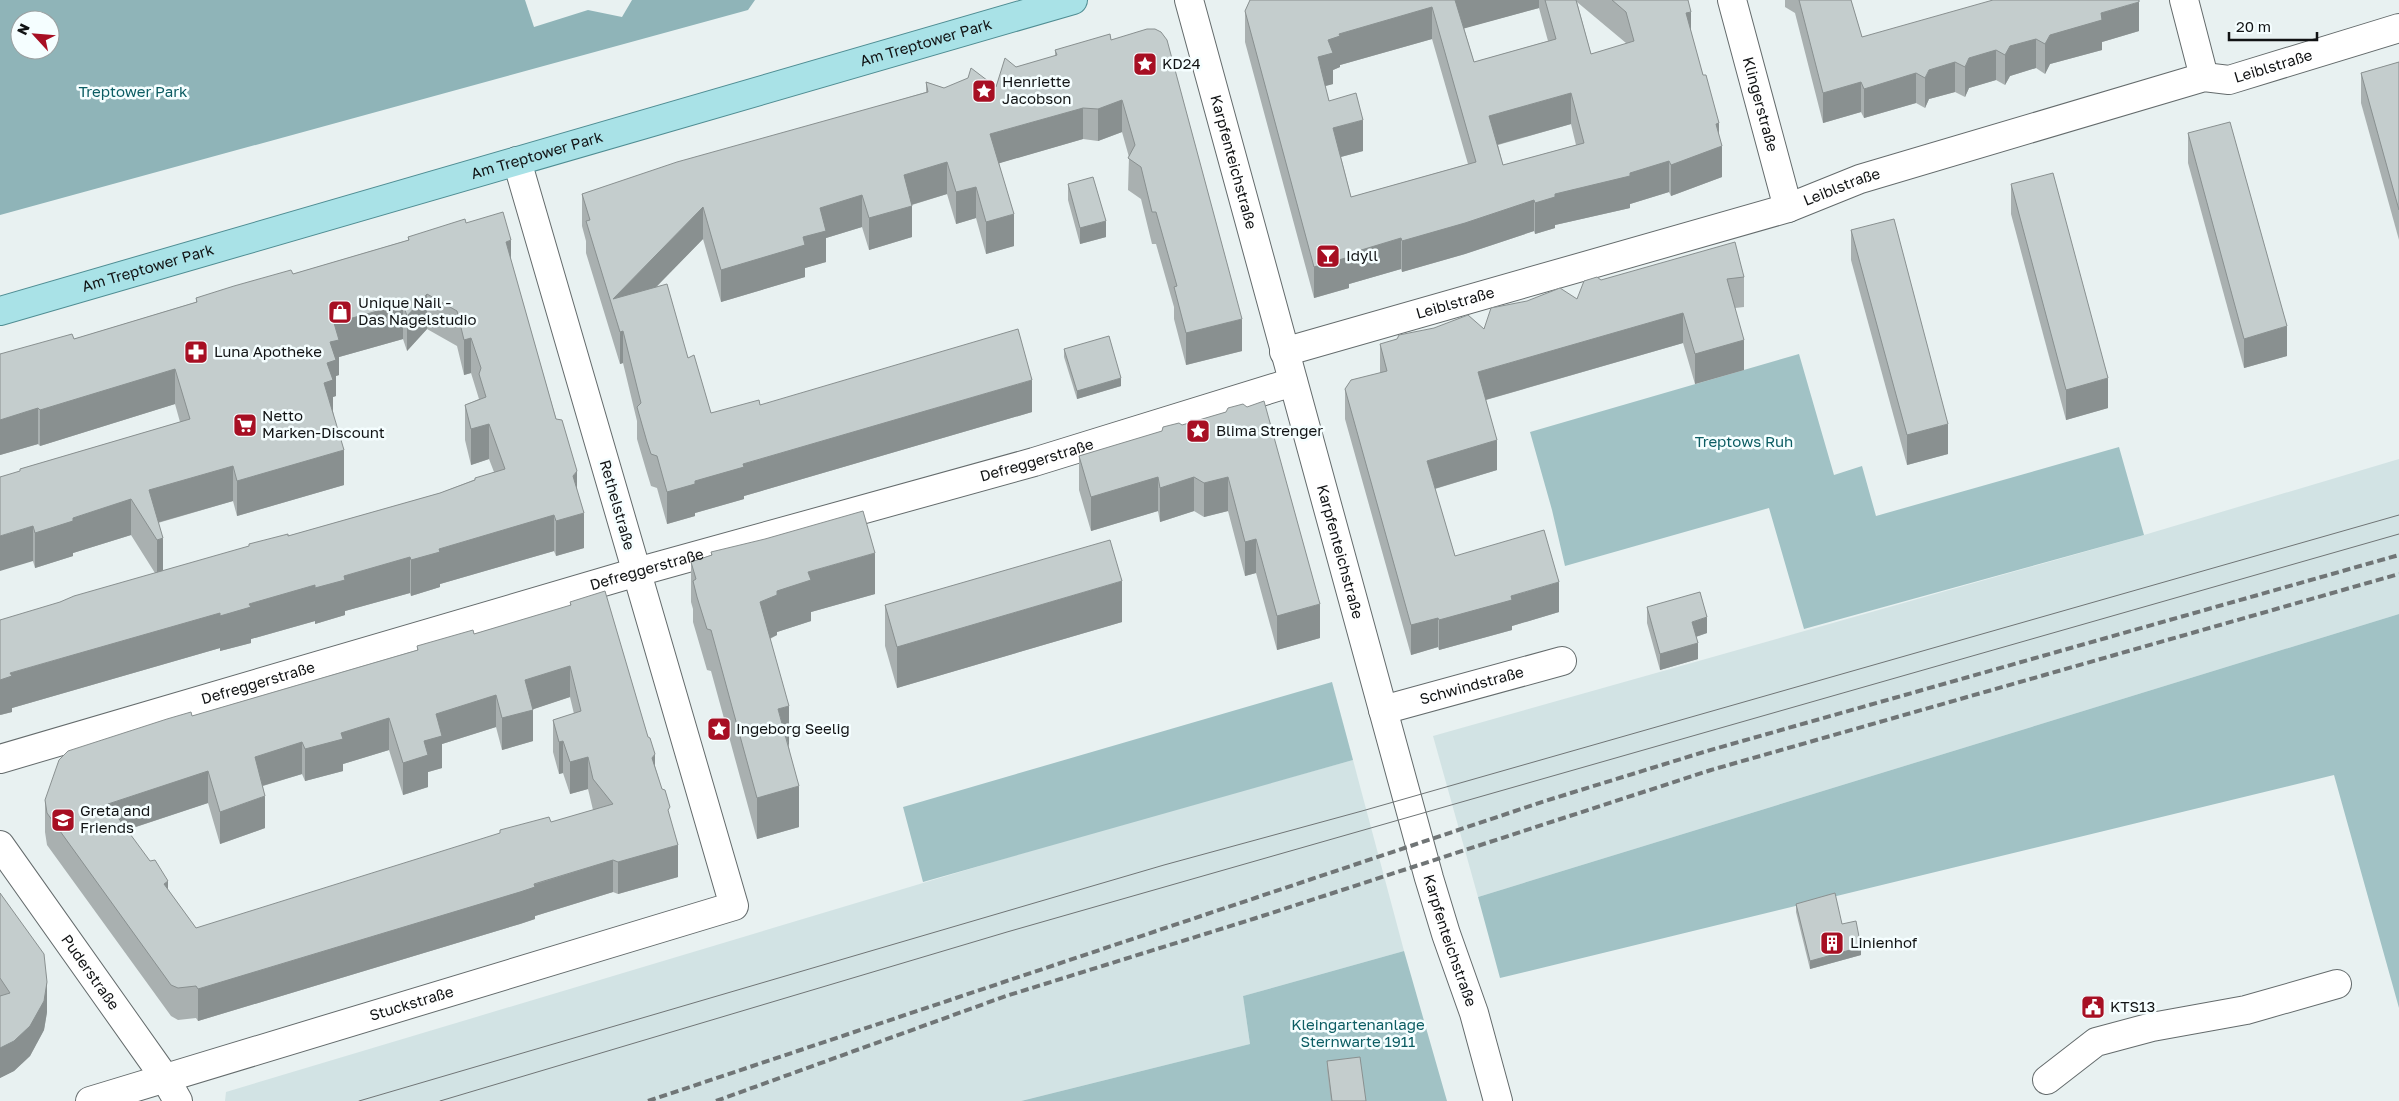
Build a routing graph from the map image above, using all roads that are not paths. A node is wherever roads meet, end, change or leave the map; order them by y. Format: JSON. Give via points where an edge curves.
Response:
{"nodes":[{"id":1,"x":1073,"y":0,"type":"edge"},
{"id":2,"x":1189,"y":0,"type":"edge"},
{"id":3,"x":1732,"y":0,"type":"edge"},
{"id":4,"x":2184,"y":0,"type":"edge"},
{"id":5,"x":2399,"y":28,"type":"edge"},
{"id":6,"x":2204,"y":77,"type":"junction"},
{"id":7,"x":517,"y":162,"type":"junction"},
{"id":8,"x":1788,"y":208,"type":"junction"},
{"id":9,"x":0,"y":311,"type":"edge"},
{"id":10,"x":1284,"y":352,"type":"junction"},
{"id":11,"x":1293,"y":382,"type":"junction"},
{"id":12,"x":637,"y":572,"type":"junction"},
{"id":13,"x":1562,"y":661,"type":"dead end"},
{"id":14,"x":1383,"y":710,"type":"junction"},
{"id":15,"x":0,"y":759,"type":"edge"},
{"id":16,"x":0,"y":845,"type":"edge"},
{"id":17,"x":734,"y":906,"type":"joint"},
{"id":18,"x":2337,"y":984,"type":"dead end"},
{"id":19,"x":2047,"y":1080,"type":"dead end"},
{"id":20,"x":171,"y":1089,"type":"edge"},
{"id":21,"x":90,"y":1101,"type":"edge"},
{"id":22,"x":1498,"y":1101,"type":"edge"}],
"edges":[{"from":1,"to":7,"type":"main road","name":"Am Treptower Park"},
{"from":2,"to":10,"type":"street","name":"Karpfenteichstraße"},
{"from":3,"to":8,"type":"street","name":"Klingerstraße"},
{"from":4,"to":6,"type":"street"},
{"from":5,"to":6,"type":"street","name":"Leiblstraße","via":[[2229,80]]},
{"from":6,"to":8,"type":"street","name":"Leiblstraße","via":[[1860,179]]},
{"from":7,"to":9,"type":"main road","name":"Am Treptower Park"},
{"from":7,"to":12,"type":"street","name":"Rethelstraße"},
{"from":8,"to":10,"type":"street","name":"Leiblstraße"},
{"from":10,"to":11,"type":"street","name":"Karpfenteichstraße"},
{"from":11,"to":12,"type":"street","name":"Defreggerstraße","via":[[1034,462]]},
{"from":11,"to":14,"type":"street","name":"Karpfenteichstraße"},
{"from":12,"to":15,"type":"street","name":"Defreggerstraße"},
{"from":12,"to":17,"type":"street","name":"Rethelstraße"},
{"from":13,"to":14,"type":"street","name":"Schwindstraße"},
{"from":14,"to":22,"type":"street","name":"Karpfenteichstraße","via":[[1429,878],[1474,1013]]},
{"from":16,"to":20,"type":"street","name":"Puderstraße"},
{"from":17,"to":20,"type":"street","name":"Stuckstraße"},
{"from":18,"to":19,"type":"street","via":[[2246,1010],[2152,1027],[2096,1042]]},
{"from":20,"to":21,"type":"street","name":"Stuckstraße"}]}
